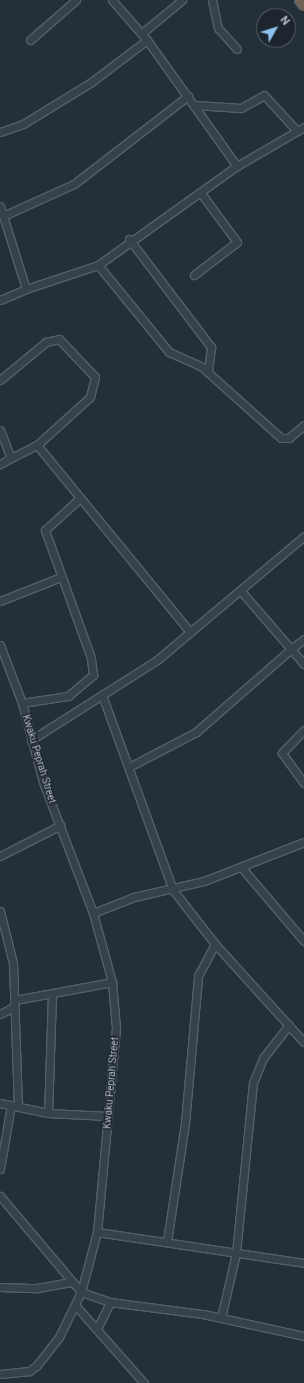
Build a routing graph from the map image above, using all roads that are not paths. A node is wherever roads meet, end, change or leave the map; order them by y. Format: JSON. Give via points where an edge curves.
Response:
{"nodes":[{"id":1,"x":76,"y":0,"type":"edge"},
{"id":2,"x":112,"y":0,"type":"edge"},
{"id":3,"x":182,"y":0,"type":"edge"},
{"id":4,"x":212,"y":0,"type":"edge"},
{"id":5,"x":301,"y":0,"type":"edge"},
{"id":6,"x":304,"y":4,"type":"edge"},
{"id":7,"x":142,"y":33,"type":"junction"},
{"id":8,"x":30,"y":40,"type":"dead end"},
{"id":9,"x":147,"y":40,"type":"junction"},
{"id":10,"x":237,"y":49,"type":"dead end"},
{"id":11,"x":188,"y":96,"type":"junction"},
{"id":12,"x":194,"y":105,"type":"junction"},
{"id":13,"x":304,"y":127,"type":"edge"},
{"id":14,"x":297,"y":131,"type":"junction"},
{"id":15,"x":0,"y":132,"type":"edge"},
{"id":16,"x":237,"y":166,"type":"junction"},
{"id":17,"x":200,"y":192,"type":"junction"},
{"id":18,"x":0,"y":206,"type":"edge"},
{"id":19,"x":3,"y":216,"type":"junction"},
{"id":20,"x":129,"y":239,"type":"junction"},
{"id":21,"x":98,"y":264,"type":"junction"},
{"id":22,"x":194,"y":275,"type":"dead end"},
{"id":23,"x":26,"y":289,"type":"junction"},
{"id":24,"x":0,"y":300,"type":"edge"},
{"id":25,"x":208,"y":372,"type":"junction"},
{"id":26,"x":0,"y":380,"type":"edge"},
{"id":27,"x":304,"y":425,"type":"edge"},
{"id":28,"x":0,"y":430,"type":"edge"},
{"id":29,"x":37,"y":446,"type":"junction"},
{"id":30,"x":11,"y":458,"type":"junction"},
{"id":31,"x":0,"y":464,"type":"edge"},
{"id":32,"x":80,"y":498,"type":"junction"},
{"id":33,"x":304,"y":536,"type":"edge"},
{"id":34,"x":61,"y":577,"type":"junction"},
{"id":35,"x":242,"y":591,"type":"junction"},
{"id":36,"x":0,"y":601,"type":"edge"},
{"id":37,"x":190,"y":632,"type":"junction"},
{"id":38,"x":304,"y":639,"type":"edge"},
{"id":39,"x":0,"y":645,"type":"edge"},
{"id":40,"x":292,"y":649,"type":"junction"},
{"id":41,"x":304,"y":664,"type":"edge"},
{"id":42,"x":3,"y":667,"type":"edge"},
{"id":43,"x":102,"y":695,"type":"junction"},
{"id":44,"x":22,"y":703,"type":"junction"},
{"id":45,"x":304,"y":730,"type":"edge"},
{"id":46,"x":31,"y":740,"type":"junction"},
{"id":47,"x":129,"y":767,"type":"junction"},
{"id":48,"x":304,"y":783,"type":"edge"},
{"id":49,"x":60,"y":825,"type":"junction"},
{"id":50,"x":304,"y":842,"type":"edge"},
{"id":51,"x":0,"y":856,"type":"edge"},
{"id":52,"x":242,"y":868,"type":"junction"},
{"id":53,"x":173,"y":890,"type":"junction"},
{"id":54,"x":0,"y":911,"type":"edge"},
{"id":55,"x":93,"y":913,"type":"junction"},
{"id":56,"x":304,"y":941,"type":"edge"},
{"id":57,"x":215,"y":944,"type":"junction"},
{"id":58,"x":112,"y":982,"type":"junction"},
{"id":59,"x":52,"y":995,"type":"junction"},
{"id":60,"x":15,"y":1003,"type":"junction"},
{"id":61,"x":0,"y":1014,"type":"edge"},
{"id":62,"x":290,"y":1025,"type":"junction"},
{"id":63,"x":304,"y":1042,"type":"edge"},
{"id":64,"x":0,"y":1103,"type":"edge"},
{"id":65,"x":14,"y":1105,"type":"junction"},
{"id":66,"x":48,"y":1113,"type":"junction"},
{"id":67,"x":108,"y":1116,"type":"junction"},
{"id":68,"x":0,"y":1169,"type":"edge"},
{"id":69,"x":0,"y":1196,"type":"edge"},
{"id":70,"x":97,"y":1232,"type":"junction"},
{"id":71,"x":167,"y":1241,"type":"junction"},
{"id":72,"x":236,"y":1253,"type":"junction"},
{"id":73,"x":304,"y":1263,"type":"edge"},
{"id":74,"x":72,"y":1282,"type":"junction"},
{"id":75,"x":0,"y":1287,"type":"edge"},
{"id":76,"x":82,"y":1292,"type":"junction"},
{"id":77,"x":110,"y":1302,"type":"junction"},
{"id":78,"x":76,"y":1306,"type":"junction"},
{"id":79,"x":221,"y":1318,"type":"junction"},
{"id":80,"x":97,"y":1329,"type":"junction"},
{"id":81,"x":304,"y":1336,"type":"edge"},
{"id":82,"x":0,"y":1374,"type":"edge"},
{"id":83,"x":137,"y":1375,"type":"junction"},
{"id":84,"x":136,"y":1383,"type":"edge"},
{"id":85,"x":144,"y":1383,"type":"edge"}],
"edges":[{"from":1,"to":8,"type":"street"},
{"from":2,"to":7,"type":"street"},
{"from":3,"to":7,"type":"street"},
{"from":4,"to":10,"type":"street","via":[[218,28]]},
{"from":5,"to":6,"type":"highway"},
{"from":7,"to":9,"type":"street"},
{"from":9,"to":11,"type":"street"},
{"from":9,"to":15,"type":"street","via":[[90,83],[23,124]]},
{"from":11,"to":12,"type":"street"},
{"from":11,"to":19,"type":"street","via":[[74,184]]},
{"from":12,"to":14,"type":"street","via":[[241,108],[264,95]]},
{"from":12,"to":16,"type":"street"},
{"from":13,"to":14,"type":"street"},
{"from":14,"to":16,"type":"street"},
{"from":16,"to":17,"type":"street"},
{"from":17,"to":20,"type":"street"},
{"from":17,"to":22,"type":"street","via":[[237,242]]},
{"from":18,"to":19,"type":"street"},
{"from":19,"to":23,"type":"street"},
{"from":20,"to":21,"type":"street"},
{"from":20,"to":25,"type":"street","via":[[211,347]]},
{"from":21,"to":23,"type":"street"},
{"from":21,"to":25,"type":"street","via":[[164,347]]},
{"from":23,"to":24,"type":"street"},
{"from":25,"to":27,"type":"street","via":[[281,438],[289,438]]},
{"from":26,"to":29,"type":"street","via":[[46,342],[59,339],[95,377],[90,397]]},
{"from":28,"to":30,"type":"street"},
{"from":29,"to":30,"type":"street"},
{"from":29,"to":32,"type":"street"},
{"from":30,"to":31,"type":"street"},
{"from":32,"to":34,"type":"street","via":[[45,530]]},
{"from":32,"to":37,"type":"street"},
{"from":33,"to":35,"type":"street"},
{"from":34,"to":36,"type":"street"},
{"from":34,"to":44,"type":"street","via":[[91,658],[93,675],[68,696]]},
{"from":35,"to":37,"type":"street"},
{"from":35,"to":40,"type":"street"},
{"from":37,"to":43,"type":"street","via":[[157,660]]},
{"from":38,"to":40,"type":"street"},
{"from":39,"to":42,"type":"street","name":"Kwaku Peprah Street"},
{"from":40,"to":41,"type":"street"},
{"from":40,"to":47,"type":"street","via":[[196,732]]},
{"from":42,"to":44,"type":"street","name":"Kwaku Peprah Street"},
{"from":43,"to":46,"type":"street"},
{"from":43,"to":47,"type":"street"},
{"from":44,"to":46,"type":"street","name":"Kwaku Peprah Street"},
{"from":45,"to":48,"type":"street","via":[[282,753]]},
{"from":46,"to":49,"type":"street","name":"Kwaku Peprah Street"},
{"from":47,"to":53,"type":"street"},
{"from":49,"to":51,"type":"street"},
{"from":49,"to":55,"type":"street","name":"Kwaku Peprah Street"},
{"from":50,"to":52,"type":"street"},
{"from":52,"to":53,"type":"street"},
{"from":52,"to":56,"type":"street"},
{"from":53,"to":55,"type":"street","via":[[134,897]]},
{"from":53,"to":57,"type":"street"},
{"from":54,"to":60,"type":"street","via":[[13,963]]},
{"from":55,"to":58,"type":"street","name":"Kwaku Peprah Street"},
{"from":57,"to":62,"type":"street"},
{"from":57,"to":71,"type":"street","via":[[198,976],[185,1123]]},
{"from":58,"to":59,"type":"street"},
{"from":58,"to":67,"type":"street","name":"Kwaku Peprah Street","via":[[116,1028]]},
{"from":59,"to":60,"type":"street"},
{"from":59,"to":66,"type":"street"},
{"from":60,"to":61,"type":"street"},
{"from":60,"to":65,"type":"street"},
{"from":62,"to":63,"type":"street"},
{"from":62,"to":72,"type":"street","via":[[263,1058],[253,1083]]},
{"from":64,"to":65,"type":"street"},
{"from":65,"to":66,"type":"street"},
{"from":65,"to":68,"type":"street"},
{"from":66,"to":67,"type":"street"},
{"from":67,"to":70,"type":"street","name":"Kwaku Peprah Street"},
{"from":69,"to":74,"type":"street"},
{"from":70,"to":71,"type":"street"},
{"from":70,"to":76,"type":"street","name":"Kwaku Peprah Street"},
{"from":71,"to":72,"type":"street"},
{"from":72,"to":73,"type":"street"},
{"from":72,"to":79,"type":"street"},
{"from":74,"to":75,"type":"street","via":[[37,1288]]},
{"from":74,"to":76,"type":"street"},
{"from":76,"to":77,"type":"street"},
{"from":76,"to":78,"type":"street","name":"Kwaku Peprah Street"},
{"from":77,"to":79,"type":"street"},
{"from":77,"to":80,"type":"street"},
{"from":78,"to":80,"type":"street"},
{"from":78,"to":82,"type":"street","name":"Kwaku Peprah Street","via":[[59,1337],[36,1366],[30,1371]]},
{"from":79,"to":81,"type":"street"},
{"from":80,"to":83,"type":"street"},
{"from":83,"to":84,"type":"street"},
{"from":83,"to":85,"type":"street"}]}
